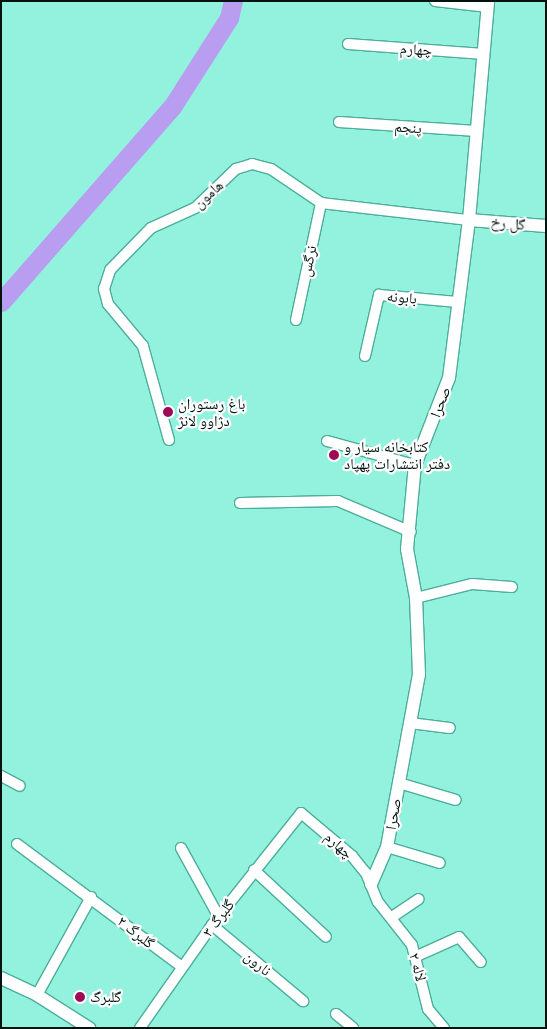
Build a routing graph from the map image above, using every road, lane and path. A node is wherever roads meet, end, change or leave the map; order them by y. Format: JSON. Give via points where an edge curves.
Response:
{"nodes":[{"id":1,"x":435,"y":1,"type":"edge"},
{"id":2,"x":488,"y":4,"type":"edge"},
{"id":3,"x":348,"y":44,"type":"dead end"},
{"id":4,"x":484,"y":54,"type":"junction"},
{"id":5,"x":339,"y":122,"type":"dead end"},
{"id":6,"x":477,"y":131,"type":"junction"},
{"id":7,"x":321,"y":203,"type":"junction"},
{"id":8,"x":469,"y":220,"type":"junction"},
{"id":9,"x":546,"y":226,"type":"edge"},
{"id":10,"x":458,"y":302,"type":"junction"},
{"id":11,"x":296,"y":320,"type":"dead end"},
{"id":12,"x":364,"y":356,"type":"dead end"},
{"id":13,"x":169,"y":440,"type":"dead end"},
{"id":14,"x":327,"y":441,"type":"dead end"},
{"id":15,"x":415,"y":465,"type":"junction"},
{"id":16,"x":240,"y":503,"type":"dead end"},
{"id":17,"x":411,"y":532,"type":"junction"},
{"id":18,"x":512,"y":587,"type":"dead end"},
{"id":19,"x":416,"y":598,"type":"junction"},
{"id":20,"x":410,"y":723,"type":"junction"},
{"id":21,"x":450,"y":728,"type":"dead end"},
{"id":22,"x":1,"y":776,"type":"edge"},
{"id":23,"x":399,"y":783,"type":"junction"},
{"id":24,"x":20,"y":786,"type":"dead end"},
{"id":25,"x":456,"y":800,"type":"dead end"},
{"id":26,"x":301,"y":813,"type":"joint"},
{"id":27,"x":17,"y":844,"type":"dead end"},
{"id":28,"x":387,"y":847,"type":"junction"},
{"id":29,"x":181,"y":848,"type":"dead end"},
{"id":30,"x":440,"y":863,"type":"dead end"},
{"id":31,"x":254,"y":870,"type":"junction"},
{"id":32,"x":371,"y":884,"type":"junction"},
{"id":33,"x":91,"y":897,"type":"junction"},
{"id":34,"x":419,"y":899,"type":"dead end"},
{"id":35,"x":219,"y":916,"type":"junction"},
{"id":36,"x":392,"y":917,"type":"junction"},
{"id":37,"x":212,"y":925,"type":"junction"},
{"id":38,"x":326,"y":938,"type":"dead end"},
{"id":39,"x":417,"y":956,"type":"junction"},
{"id":40,"x":481,"y":962,"type":"dead end"},
{"id":41,"x":182,"y":967,"type":"junction"},
{"id":42,"x":1,"y":978,"type":"edge"},
{"id":43,"x":37,"y":995,"type":"junction"},
{"id":44,"x":303,"y":1001,"type":"dead end"},
{"id":45,"x":336,"y":1014,"type":"dead end"},
{"id":46,"x":89,"y":1028,"type":"edge"},
{"id":47,"x":140,"y":1028,"type":"edge"},
{"id":48,"x":354,"y":1028,"type":"edge"},
{"id":49,"x":444,"y":1028,"type":"edge"}],
"edges":[{"from":1,"to":2,"type":"street"},
{"from":2,"to":4,"type":"street","name":"صحرا"},
{"from":3,"to":4,"type":"street","name":"چهارم"},
{"from":4,"to":6,"type":"street","name":"صحرا"},
{"from":5,"to":6,"type":"street","name":"پنجم"},
{"from":6,"to":8,"type":"street","name":"صحرا"},
{"from":7,"to":8,"type":"street","name":"هامون"},
{"from":7,"to":11,"type":"street","name":"نرگس"},
{"from":7,"to":13,"type":"street","name":"هامون","via":[[271,169],[252,164],[236,169],[195,208],[151,228],[110,270],[104,289],[108,304],[143,346]]},
{"from":8,"to":9,"type":"street","name":"گل رخ"},
{"from":8,"to":10,"type":"street","name":"صحرا"},
{"from":10,"to":12,"type":"street","name":"بابونه","via":[[379,295]]},
{"from":10,"to":15,"type":"street","name":"صحرا","via":[[449,378]]},
{"from":14,"to":15,"type":"street"},
{"from":15,"to":17,"type":"street","name":"صحرا"},
{"from":16,"to":17,"type":"street","via":[[338,501]]},
{"from":17,"to":19,"type":"street","name":"صحرا","via":[[407,549]]},
{"from":18,"to":19,"type":"street","via":[[472,584]]},
{"from":19,"to":20,"type":"street","name":"صحرا","via":[[419,676]]},
{"from":20,"to":21,"type":"street"},
{"from":20,"to":23,"type":"street","name":"صحرا"},
{"from":22,"to":24,"type":"street"},
{"from":23,"to":25,"type":"street"},
{"from":23,"to":28,"type":"street","name":"صحرا"},
{"from":26,"to":31,"type":"street","name":"گلبرگ ۳"},
{"from":26,"to":32,"type":"street","name":"چهارم","via":[[352,856]]},
{"from":27,"to":33,"type":"street","name":"گلبرگ ۲"},
{"from":28,"to":30,"type":"street"},
{"from":28,"to":32,"type":"street","name":"صحرا"},
{"from":29,"to":35,"type":"street"},
{"from":31,"to":35,"type":"street","name":"گلبرگ ۳"},
{"from":31,"to":38,"type":"street"},
{"from":32,"to":36,"type":"street","name":"لاله ۲","via":[[378,902]]},
{"from":33,"to":41,"type":"street","name":"گلبرگ ۲"},
{"from":33,"to":43,"type":"street"},
{"from":34,"to":36,"type":"street"},
{"from":35,"to":37,"type":"street","name":"گلبرگ ۳"},
{"from":36,"to":39,"type":"street","name":"لاله ۲"},
{"from":37,"to":41,"type":"street","name":"گلبرگ ۳"},
{"from":37,"to":44,"type":"street","name":"نارون"},
{"from":39,"to":40,"type":"street","via":[[459,937]]},
{"from":39,"to":49,"type":"street","name":"لاله ۲","via":[[428,1008]]},
{"from":41,"to":47,"type":"street","name":"گلبرگ ۳"},
{"from":42,"to":43,"type":"street"},
{"from":43,"to":46,"type":"street"},
{"from":45,"to":48,"type":"street"}]}
